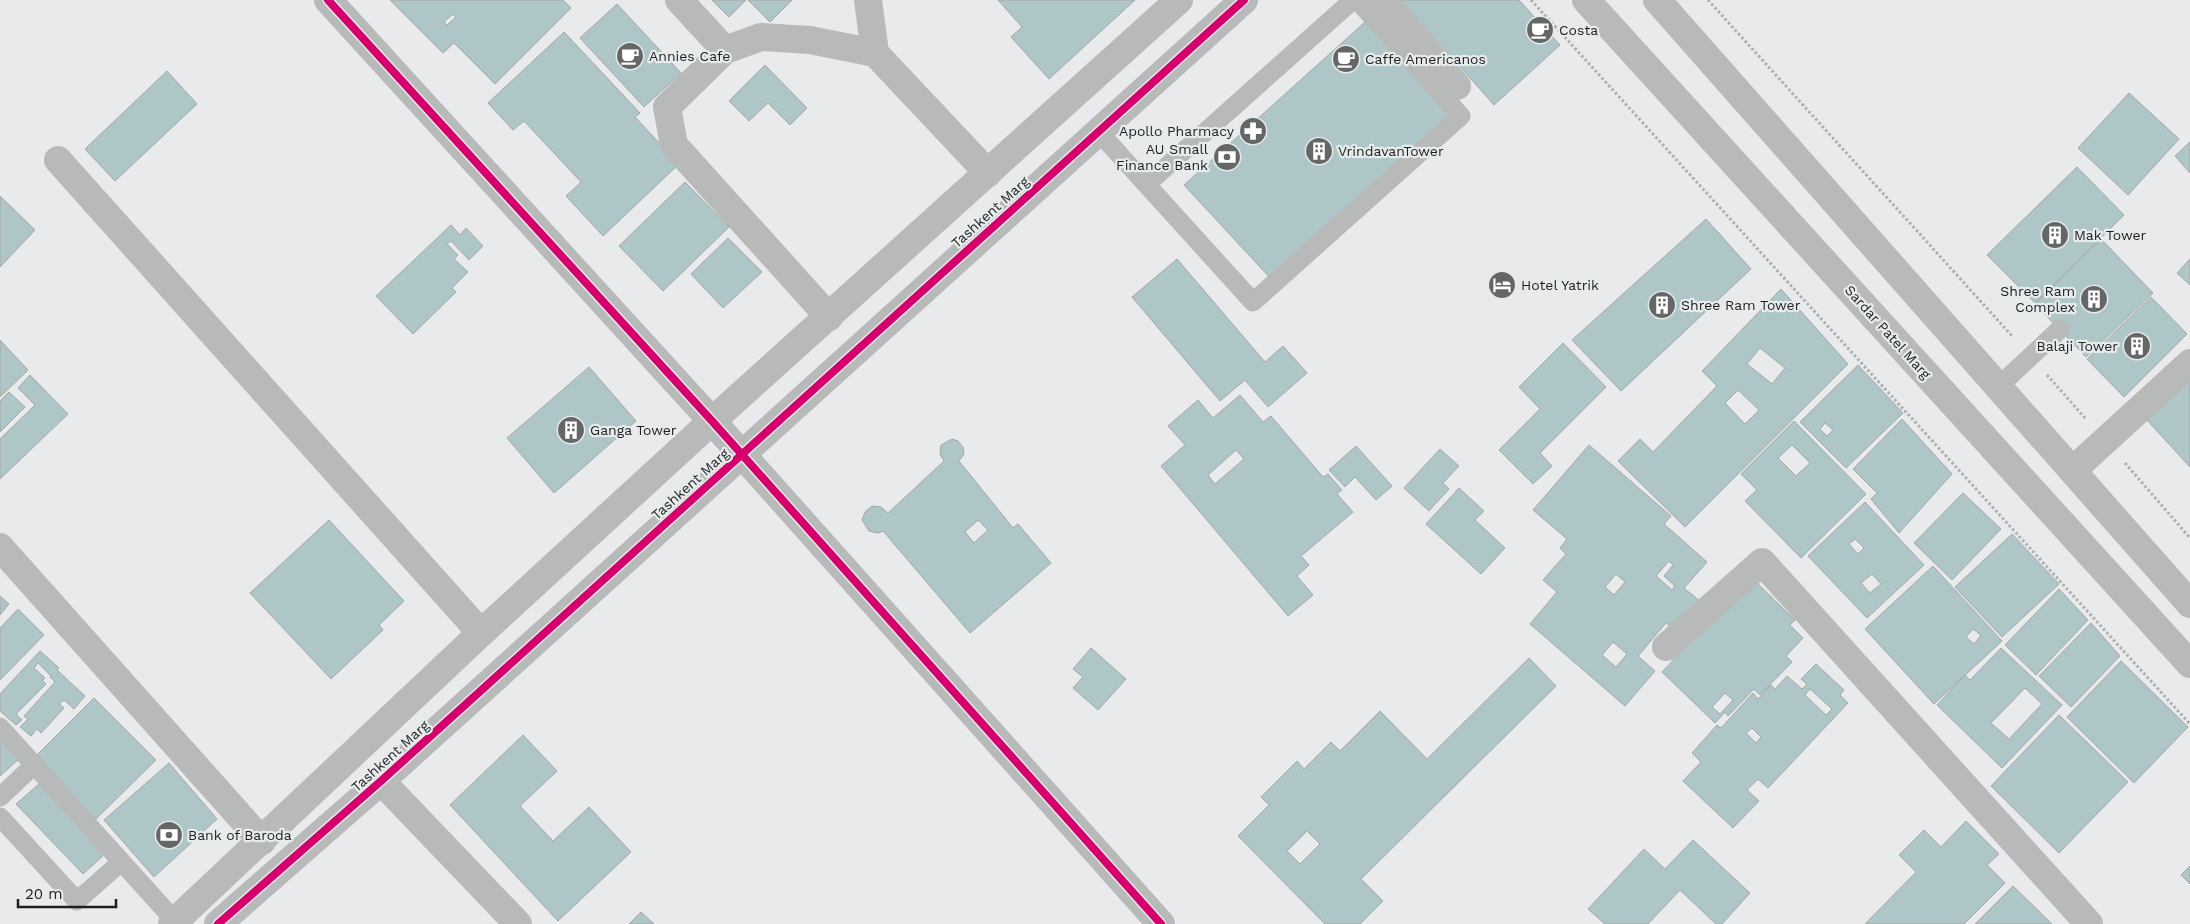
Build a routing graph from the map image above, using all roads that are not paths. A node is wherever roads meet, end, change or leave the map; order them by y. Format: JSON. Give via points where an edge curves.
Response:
{"nodes":[{"id":1,"x":328,"y":0,"type":"edge"},
{"id":2,"x":679,"y":0,"type":"edge"},
{"id":3,"x":868,"y":0,"type":"edge"},
{"id":4,"x":1178,"y":0,"type":"edge"},
{"id":5,"x":1244,"y":0,"type":"edge"},
{"id":6,"x":1353,"y":0,"type":"edge"},
{"id":7,"x":1357,"y":0,"type":"edge"},
{"id":8,"x":1382,"y":0,"type":"edge"},
{"id":9,"x":1586,"y":0,"type":"edge"},
{"id":10,"x":1657,"y":0,"type":"edge"},
{"id":11,"x":725,"y":50,"type":"junction"},
{"id":12,"x":874,"y":53,"type":"junction"},
{"id":13,"x":1457,"y":86,"type":"dead end"},
{"id":14,"x":1098,"y":130,"type":"junction"},
{"id":15,"x":58,"y":160,"type":"dead end"},
{"id":16,"x":988,"y":173,"type":"junction"},
{"id":17,"x":1147,"y":184,"type":"junction"},
{"id":18,"x":829,"y":317,"type":"junction"},
{"id":19,"x":2060,"y":330,"type":"dead end"},
{"id":20,"x":2190,"y":363,"type":"edge"},
{"id":21,"x":1999,"y":386,"type":"junction"},
{"id":22,"x":712,"y":421,"type":"junction"},
{"id":23,"x":741,"y":454,"type":"junction"},
{"id":24,"x":2073,"y":470,"type":"junction"},
{"id":25,"x":0,"y":547,"type":"edge"},
{"id":26,"x":2190,"y":604,"type":"edge"},
{"id":27,"x":481,"y":633,"type":"junction"},
{"id":28,"x":1666,"y":647,"type":"dead end"},
{"id":29,"x":2190,"y":664,"type":"edge"},
{"id":30,"x":0,"y":727,"type":"edge"},
{"id":31,"x":34,"y":765,"type":"junction"},
{"id":32,"x":381,"y":781,"type":"junction"},
{"id":33,"x":0,"y":797,"type":"edge"},
{"id":34,"x":0,"y":817,"type":"edge"},
{"id":35,"x":262,"y":841,"type":"junction"},
{"id":36,"x":121,"y":862,"type":"junction"},
{"id":37,"x":173,"y":923,"type":"edge"},
{"id":38,"x":218,"y":924,"type":"edge"},
{"id":39,"x":518,"y":924,"type":"edge"},
{"id":40,"x":1161,"y":924,"type":"edge"},
{"id":41,"x":2089,"y":924,"type":"edge"}],
"edges":[{"from":1,"to":22,"type":"street"},
{"from":2,"to":11,"type":"street"},
{"from":3,"to":12,"type":"street"},
{"from":4,"to":16,"type":"street","name":"Tashkent Marg"},
{"from":5,"to":14,"type":"street","name":"Tashkent Marg"},
{"from":6,"to":17,"type":"lane"},
{"from":7,"to":17,"type":"lane","via":[[1462,116],[1253,302]]},
{"from":8,"to":13,"type":"street"},
{"from":9,"to":29,"type":"street","name":"Sardar Patel Marg"},
{"from":10,"to":21,"type":"street"},
{"from":11,"to":12,"type":"street","via":[[761,37],[810,40]]},
{"from":11,"to":18,"type":"street","via":[[667,107],[674,146]]},
{"from":12,"to":16,"type":"street"},
{"from":14,"to":17,"type":"lane"},
{"from":14,"to":23,"type":"street","name":"Tashkent Marg"},
{"from":15,"to":27,"type":"street"},
{"from":16,"to":18,"type":"street","name":"Tashkent Marg"},
{"from":18,"to":22,"type":"street","name":"Tashkent Marg"},
{"from":19,"to":21,"type":"lane"},
{"from":20,"to":24,"type":"street"},
{"from":21,"to":24,"type":"street"},
{"from":22,"to":23,"type":"street"},
{"from":22,"to":27,"type":"street","name":"Tashkent Marg"},
{"from":23,"to":32,"type":"street","name":"Tashkent Marg"},
{"from":23,"to":40,"type":"street"},
{"from":24,"to":26,"type":"street"},
{"from":25,"to":35,"type":"street"},
{"from":27,"to":35,"type":"street","name":"Tashkent Marg"},
{"from":28,"to":41,"type":"street","via":[[1762,562]]},
{"from":30,"to":31,"type":"lane"},
{"from":31,"to":33,"type":"lane"},
{"from":31,"to":36,"type":"lane"},
{"from":32,"to":38,"type":"street","name":"Tashkent Marg"},
{"from":32,"to":39,"type":"street"},
{"from":34,"to":36,"type":"lane","via":[[77,901]]},
{"from":35,"to":37,"type":"street","name":"Tashkent Marg"},
{"from":36,"to":37,"type":"lane"}]}
